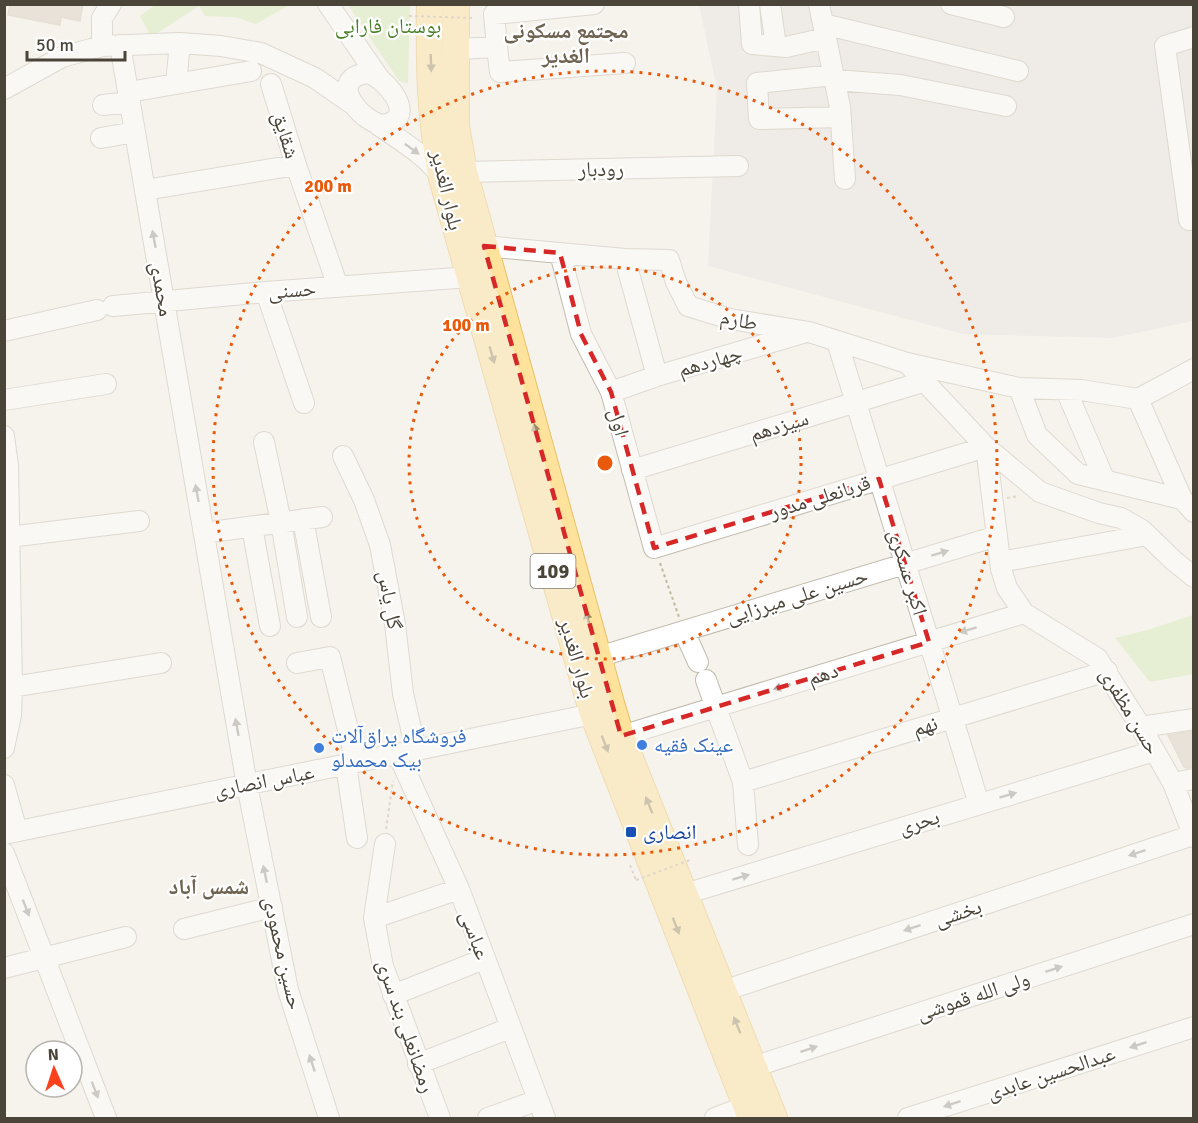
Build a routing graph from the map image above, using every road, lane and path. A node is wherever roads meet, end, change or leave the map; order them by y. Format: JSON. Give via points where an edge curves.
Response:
{"nodes":[{"id":1,"x":111,"y":4,"type":"edge"},
{"id":2,"x":328,"y":4,"type":"edge"},
{"id":3,"x":594,"y":4,"type":"edge"},
{"id":4,"x":748,"y":4,"type":"edge"},
{"id":5,"x":770,"y":4,"type":"edge"},
{"id":6,"x":951,"y":4,"type":"edge"},
{"id":7,"x":420,"y":10,"type":"edge"},
{"id":8,"x":465,"y":11,"type":"edge"},
{"id":9,"x":1005,"y":17,"type":"dead end"},
{"id":10,"x":823,"y":22,"type":"edge"},
{"id":11,"x":1194,"y":37,"type":"edge"},
{"id":12,"x":353,"y":40,"type":"junction"},
{"id":13,"x":180,"y":43,"type":"junction"},
{"id":14,"x":111,"y":45,"type":"junction"},
{"id":15,"x":497,"y":46,"type":"junction"},
{"id":16,"x":776,"y":46,"type":"junction"},
{"id":17,"x":456,"y":49,"type":"junction"},
{"id":18,"x":625,"y":63,"type":"dead end"},
{"id":19,"x":250,"y":71,"type":"dead end"},
{"id":20,"x":1018,"y":71,"type":"dead end"},
{"id":21,"x":315,"y":78,"type":"junction"},
{"id":22,"x":379,"y":78,"type":"junction"},
{"id":23,"x":834,"y":78,"type":"junction"},
{"id":24,"x":352,"y":81,"type":"junction"},
{"id":25,"x":176,"y":84,"type":"junction"},
{"id":26,"x":271,"y":84,"type":"dead end"},
{"id":27,"x":4,"y":89,"type":"edge"},
{"id":28,"x":432,"y":92,"type":"junction"},
{"id":29,"x":129,"y":97,"type":"junction"},
{"id":30,"x":398,"y":101,"type":"junction"},
{"id":31,"x":351,"y":103,"type":"junction"},
{"id":32,"x":103,"y":105,"type":"dead end"},
{"id":33,"x":1006,"y":106,"type":"dead end"},
{"id":34,"x":841,"y":117,"type":"junction"},
{"id":35,"x":377,"y":124,"type":"junction"},
{"id":36,"x":135,"y":132,"type":"junction"},
{"id":37,"x":101,"y":138,"type":"dead end"},
{"id":38,"x":296,"y":165,"type":"junction"},
{"id":39,"x":738,"y":166,"type":"dead end"},
{"id":40,"x":453,"y":175,"type":"junction"},
{"id":41,"x":845,"y":179,"type":"dead end"},
{"id":42,"x":145,"y":190,"type":"junction"},
{"id":43,"x":1192,"y":225,"type":"edge"},
{"id":44,"x":484,"y":246,"type":"junction"},
{"id":45,"x":560,"y":253,"type":"junction"},
{"id":46,"x":625,"y":259,"type":"junction"},
{"id":47,"x":470,"y":277,"type":"junction"},
{"id":48,"x":338,"y":287,"type":"junction"},
{"id":49,"x":266,"y":292,"type":"junction"},
{"id":50,"x":164,"y":302,"type":"junction"},
{"id":51,"x":4,"y":331,"type":"edge"},
{"id":52,"x":809,"y":332,"type":"junction"},
{"id":53,"x":837,"y":340,"type":"junction"},
{"id":54,"x":907,"y":363,"type":"junction"},
{"id":55,"x":1192,"y":373,"type":"edge"},
{"id":56,"x":657,"y":376,"type":"junction"},
{"id":57,"x":926,"y":381,"type":"junction"},
{"id":58,"x":106,"y":384,"type":"dead end"},
{"id":59,"x":1019,"y":388,"type":"junction"},
{"id":60,"x":1066,"y":390,"type":"junction"},
{"id":61,"x":611,"y":392,"type":"junction"},
{"id":62,"x":1138,"y":399,"type":"junction"},
{"id":63,"x":4,"y":400,"type":"edge"},
{"id":64,"x":856,"y":402,"type":"junction"},
{"id":65,"x":304,"y":403,"type":"dead end"},
{"id":66,"x":4,"y":436,"type":"edge"},
{"id":67,"x":264,"y":442,"type":"dead end"},
{"id":68,"x":986,"y":447,"type":"junction"},
{"id":69,"x":343,"y":456,"type":"dead end"},
{"id":70,"x":632,"y":470,"type":"junction"},
{"id":71,"x":879,"y":479,"type":"junction"},
{"id":72,"x":1105,"y":481,"type":"junction"},
{"id":73,"x":1040,"y":492,"type":"junction"},
{"id":74,"x":993,"y":501,"type":"junction"},
{"id":75,"x":1188,"y":505,"type":"edge"},
{"id":76,"x":140,"y":521,"type":"dead end"},
{"id":77,"x":281,"y":522,"type":"junction"},
{"id":78,"x":252,"y":526,"type":"junction"},
{"id":79,"x":204,"y":533,"type":"junction"},
{"id":80,"x":1147,"y":535,"type":"junction"},
{"id":81,"x":997,"y":536,"type":"junction"},
{"id":82,"x":9,"y":537,"type":"junction"},
{"id":83,"x":654,"y":548,"type":"junction"},
{"id":84,"x":1000,"y":562,"type":"junction"},
{"id":85,"x":905,"y":564,"type":"junction"},
{"id":86,"x":1194,"y":577,"type":"edge"},
{"id":87,"x":1024,"y":613,"type":"junction"},
{"id":88,"x":297,"y":616,"type":"dead end"},
{"id":89,"x":321,"y":617,"type":"dead end"},
{"id":90,"x":270,"y":626,"type":"dead end"},
{"id":91,"x":684,"y":631,"type":"junction"},
{"id":92,"x":929,"y":642,"type":"junction"},
{"id":93,"x":598,"y":657,"type":"junction"},
{"id":94,"x":161,"y":663,"type":"dead end"},
{"id":95,"x":297,"y":663,"type":"dead end"},
{"id":96,"x":1107,"y":671,"type":"junction"},
{"id":97,"x":12,"y":687,"type":"junction"},
{"id":98,"x":715,"y":707,"type":"junction"},
{"id":99,"x":593,"y":714,"type":"junction"},
{"id":100,"x":952,"y":718,"type":"junction"},
{"id":101,"x":1194,"y":719,"type":"edge"},
{"id":102,"x":1141,"y":727,"type":"junction"},
{"id":103,"x":621,"y":736,"type":"junction"},
{"id":104,"x":4,"y":748,"type":"edge"},
{"id":105,"x":1154,"y":751,"type":"junction"},
{"id":106,"x":407,"y":752,"type":"junction"},
{"id":107,"x":351,"y":764,"type":"junction"},
{"id":108,"x":1194,"y":780,"type":"edge"},
{"id":109,"x":743,"y":782,"type":"junction"},
{"id":110,"x":1173,"y":783,"type":"junction"},
{"id":111,"x":4,"y":784,"type":"edge"},
{"id":112,"x":247,"y":785,"type":"junction"},
{"id":113,"x":979,"y":804,"type":"junction"},
{"id":114,"x":11,"y":833,"type":"edge"},
{"id":115,"x":1193,"y":836,"type":"edge"},
{"id":116,"x":357,"y":838,"type":"dead end"},
{"id":117,"x":385,"y":844,"type":"joint"},
{"id":118,"x":748,"y":845,"type":"dead end"},
{"id":119,"x":4,"y":853,"type":"edge"},
{"id":120,"x":690,"y":860,"type":"dead end"},
{"id":121,"x":629,"y":865,"type":"dead end"},
{"id":122,"x":459,"y":889,"type":"junction"},
{"id":123,"x":685,"y":894,"type":"junction"},
{"id":124,"x":272,"y":907,"type":"junction"},
{"id":125,"x":374,"y":918,"type":"junction"},
{"id":126,"x":1194,"y":924,"type":"edge"},
{"id":127,"x":184,"y":929,"type":"dead end"},
{"id":128,"x":126,"y":937,"type":"dead end"},
{"id":129,"x":45,"y":958,"type":"junction"},
{"id":130,"x":484,"y":959,"type":"junction"},
{"id":131,"x":4,"y":969,"type":"edge"},
{"id":132,"x":723,"y":991,"type":"junction"},
{"id":133,"x":393,"y":995,"type":"junction"},
{"id":134,"x":1194,"y":1027,"type":"edge"},
{"id":135,"x":510,"y":1028,"type":"junction"},
{"id":136,"x":418,"y":1064,"type":"junction"},
{"id":137,"x":753,"y":1067,"type":"junction"},
{"id":138,"x":538,"y":1100,"type":"junction"},
{"id":139,"x":749,"y":1112,"type":"edge"},
{"id":140,"x":106,"y":1119,"type":"edge"},
{"id":141,"x":329,"y":1119,"type":"edge"},
{"id":142,"x":440,"y":1119,"type":"edge"},
{"id":143,"x":489,"y":1119,"type":"edge"},
{"id":144,"x":545,"y":1119,"type":"edge"},
{"id":145,"x":715,"y":1119,"type":"edge"},
{"id":146,"x":774,"y":1119,"type":"edge"},
{"id":147,"x":908,"y":1119,"type":"edge"}],
"edges":[{"from":1,"to":14,"type":"street","name":"محمدی","via":[[102,18]]},
{"from":2,"to":12,"type":"street"},
{"from":3,"to":15,"type":"street","via":[[494,14]]},
{"from":4,"to":16,"type":"street","via":[[752,44]]},
{"from":5,"to":16,"type":"street"},
{"from":6,"to":9,"type":"street"},
{"from":7,"to":8,"type":"path","bridge":true},
{"from":7,"to":28,"type":"main road","name":"بلوار الغدیر","number":"109","one_way":true},
{"from":8,"to":17,"type":"main road","name":"بلوار الغدیر","number":"109"},
{"from":10,"to":16,"type":"street","via":[[786,47]]},
{"from":10,"to":20,"type":"street"},
{"from":10,"to":23,"type":"street"},
{"from":11,"to":43,"type":"street","via":[[1165,46]]},
{"from":12,"to":22,"type":"street"},
{"from":12,"to":24,"type":"street"},
{"from":13,"to":14,"type":"street"},
{"from":13,"to":21,"type":"street","via":[[261,53]]},
{"from":13,"to":25,"type":"street"},
{"from":14,"to":27,"type":"street","via":[[62,57]]},
{"from":14,"to":29,"type":"street","name":"محمدی"},
{"from":15,"to":17,"type":"street"},
{"from":15,"to":18,"type":"street","via":[[500,72]]},
{"from":17,"to":40,"type":"main road","name":"بلوار الغدیر","number":"109"},
{"from":19,"to":25,"type":"street"},
{"from":21,"to":24,"type":"street"},
{"from":21,"to":31,"type":"street"},
{"from":22,"to":24,"type":"street","via":[[368,73]]},
{"from":22,"to":30,"type":"street"},
{"from":23,"to":33,"type":"street","via":[[900,85]]},
{"from":23,"to":34,"type":"street"},
{"from":23,"to":34,"type":"street","via":[[757,83],[759,119]]},
{"from":24,"to":31,"type":"street","via":[[348,92]]},
{"from":25,"to":29,"type":"street"},
{"from":26,"to":38,"type":"street","name":"شقایق"},
{"from":28,"to":30,"type":"street","via":[[423,100]]},
{"from":28,"to":40,"type":"main road","name":"بلوار الغدیر","number":"109","via":[[434,130]]},
{"from":29,"to":32,"type":"street"},
{"from":29,"to":36,"type":"street","name":"محمدی"},
{"from":30,"to":35,"type":"street","via":[[397,117],[388,124]]},
{"from":31,"to":35,"type":"street"},
{"from":34,"to":41,"type":"street"},
{"from":35,"to":40,"type":"street","one_way":true,"via":[[436,168]]},
{"from":36,"to":37,"type":"street"},
{"from":36,"to":42,"type":"street","name":"محمدی"},
{"from":38,"to":42,"type":"street"},
{"from":38,"to":48,"type":"street","name":"شقایق"},
{"from":39,"to":40,"type":"street","name":"رودبار"},
{"from":40,"to":44,"type":"main road","name":"بلوار الغدیر","number":"109"},
{"from":40,"to":47,"type":"main road","name":"بلوار الغدیر","number":"109"},
{"from":50,"to":42,"type":"street","name":"محمدی","one_way":true},
{"from":44,"to":45,"type":"street","name":"طارم"},
{"from":93,"to":44,"type":"main road","name":"بلوار الغدیر","number":"109","one_way":true},
{"from":45,"to":46,"type":"street","name":"طارم"},
{"from":45,"to":61,"type":"street","name":"اول","via":[[581,334]]},
{"from":46,"to":52,"type":"street","name":"طارم","via":[[669,260],[688,306],[730,319]]},
{"from":46,"to":56,"type":"street"},
{"from":47,"to":48,"type":"street","name":"حسنی"},
{"from":47,"to":99,"type":"main road","name":"بلوار الغدیر","number":"109","one_way":true},
{"from":48,"to":49,"type":"street","name":"حسنی"},
{"from":49,"to":50,"type":"street","name":"حسنی"},
{"from":49,"to":65,"type":"street"},
{"from":50,"to":51,"type":"street","name":"حسنی","via":[[105,308]]},
{"from":79,"to":50,"type":"street","name":"محمدی","one_way":true},
{"from":52,"to":53,"type":"street","name":"طارم"},
{"from":52,"to":56,"type":"street","name":"چهاردهم"},
{"from":53,"to":54,"type":"street","name":"طارم"},
{"from":53,"to":64,"type":"street","name":"اکبر عسکری"},
{"from":54,"to":57,"type":"street","name":"طارم"},
{"from":54,"to":59,"type":"street"},
{"from":55,"to":62,"type":"street"},
{"from":56,"to":61,"type":"street","name":"چهاردهم"},
{"from":57,"to":64,"type":"street","name":"سیزدهم"},
{"from":57,"to":68,"type":"street","name":"طارم"},
{"from":58,"to":63,"type":"street"},
{"from":59,"to":60,"type":"street"},
{"from":59,"to":72,"type":"street","via":[[1037,435],[1077,474]]},
{"from":60,"to":62,"type":"street"},
{"from":60,"to":72,"type":"street"},
{"from":61,"to":70,"type":"street","name":"اول"},
{"from":62,"to":75,"type":"street"},
{"from":64,"to":70,"type":"street","name":"سیزدهم"},
{"from":64,"to":71,"type":"street","name":"اکبر عسکری"},
{"from":66,"to":82,"type":"street","via":[[8,454]]},
{"from":67,"to":77,"type":"street"},
{"from":68,"to":71,"type":"street","name":"قربانعلی مدور"},
{"from":68,"to":73,"type":"street","name":"طارم"},
{"from":68,"to":74,"type":"street","name":"حسن مظفری"},
{"from":69,"to":106,"type":"street","name":"گل یاس","via":[[380,545],[394,624]]},
{"from":70,"to":83,"type":"street","name":"اول"},
{"from":71,"to":83,"type":"street","name":"قربانعلی مدور"},
{"from":71,"to":85,"type":"street","name":"اکبر عسکری"},
{"from":72,"to":75,"type":"street"},
{"from":73,"to":74,"type":"path"},
{"from":73,"to":80,"type":"street","via":[[1121,518]]},
{"from":74,"to":81,"type":"street","name":"حسن مظفری"},
{"from":76,"to":82,"type":"street"},
{"from":77,"to":78,"type":"street"},
{"from":77,"to":88,"type":"street"},
{"from":77,"to":89,"type":"street","via":[[313,518]]},
{"from":78,"to":79,"type":"street"},
{"from":78,"to":90,"type":"street"},
{"from":112,"to":79,"type":"street","name":"محمدی","one_way":true},
{"from":80,"to":84,"type":"street"},
{"from":80,"to":86,"type":"street"},
{"from":81,"to":84,"type":"street","name":"حسن مظفری"},
{"from":85,"to":81,"type":"street","name":"حسین علی میرزایی","one_way":true},
{"from":82,"to":97,"type":"street"},
{"from":83,"to":91,"type":"path"},
{"from":84,"to":87,"type":"street","name":"حسن مظفری","via":[[1007,588]]},
{"from":85,"to":91,"type":"street","name":"حسین علی میرزایی"},
{"from":85,"to":92,"type":"street","name":"اکبر عسکری"},
{"from":87,"to":92,"type":"street","name":"دهم","one_way":true},
{"from":87,"to":96,"type":"street","name":"حسن مظفری","via":[[1097,658]]},
{"from":91,"to":93,"type":"street","name":"حسین علی میرزایی"},
{"from":91,"to":98,"type":"street"},
{"from":92,"to":98,"type":"street","name":"دهم","one_way":true},
{"from":92,"to":100,"type":"street","name":"اکبر عسکری"},
{"from":93,"to":103,"type":"main road","name":"بلوار الغدیر","number":"109"},
{"from":94,"to":97,"type":"street"},
{"from":95,"to":107,"type":"street","via":[[330,657]]},
{"from":96,"to":100,"type":"street","name":"نهم"},
{"from":96,"to":102,"type":"street","name":"حسن مظفری"},
{"from":97,"to":104,"type":"street","via":[[12,714]]},
{"from":98,"to":103,"type":"street","name":"دهم"},
{"from":98,"to":109,"type":"street"},
{"from":99,"to":106,"type":"street","name":"عباس انصاری"},
{"from":99,"to":139,"type":"main road","name":"بلوار الغدیر","number":"109","one_way":true},
{"from":100,"to":109,"type":"street","name":"نهم"},
{"from":100,"to":113,"type":"street","name":"اکبر عسکری"},
{"from":101,"to":102,"type":"street"},
{"from":102,"to":105,"type":"street","name":"حسن مظفری"},
{"from":123,"to":103,"type":"main road","name":"بلوار الغدیر","number":"109","one_way":true},
{"from":105,"to":110,"type":"street","name":"حسن مظفری"},
{"from":113,"to":105,"type":"street","name":"بحری","one_way":true},
{"from":106,"to":107,"type":"street","name":"عباس انصاری"},
{"from":106,"to":117,"type":"path","via":[[389,800]]},
{"from":106,"to":122,"type":"street","name":"عباسی"},
{"from":107,"to":112,"type":"street","name":"عباس انصاری"},
{"from":107,"to":116,"type":"street"},
{"from":108,"to":110,"type":"street"},
{"from":109,"to":118,"type":"street"},
{"from":110,"to":115,"type":"street","name":"حسن مظفری"},
{"from":111,"to":114,"type":"street"},
{"from":112,"to":114,"type":"street","name":"عباس انصاری"},
{"from":124,"to":112,"type":"street","name":"حسین محمودی","one_way":true},
{"from":123,"to":113,"type":"street","name":"بحری","one_way":true},
{"from":115,"to":132,"type":"street","name":"بخشی","one_way":true},
{"from":117,"to":125,"type":"street","name":"رمضانعلی بند سری"},
{"from":119,"to":129,"type":"street","one_way":true},
{"from":120,"to":121,"type":"path","bridge":true,"via":[[636,880]]},
{"from":122,"to":125,"type":"street"},
{"from":122,"to":130,"type":"street","name":"عباسی"},
{"from":123,"to":132,"type":"main road","name":"بلوار الغدیر","number":"109"},
{"from":124,"to":127,"type":"street"},
{"from":141,"to":124,"type":"street","name":"حسین محمودی","one_way":true,"via":[[288,990]]},
{"from":125,"to":133,"type":"street","name":"رمضانعلی بند سری"},
{"from":137,"to":126,"type":"street","name":"ولی الله قموشی","one_way":true},
{"from":128,"to":129,"type":"street"},
{"from":129,"to":131,"type":"street"},
{"from":129,"to":140,"type":"street","one_way":true},
{"from":130,"to":133,"type":"street"},
{"from":130,"to":135,"type":"street","name":"عباسی"},
{"from":137,"to":132,"type":"main road","name":"بلوار الغدیر","number":"109","one_way":true},
{"from":133,"to":136,"type":"street","name":"رمضانعلی بند سری"},
{"from":134,"to":147,"type":"street","name":"عبدالحسین عابدی","one_way":true},
{"from":135,"to":136,"type":"street"},
{"from":135,"to":138,"type":"street","name":"عباسی"},
{"from":136,"to":142,"type":"street","name":"رمضانعلی بند سری"},
{"from":137,"to":146,"type":"main road","name":"بلوار الغدیر","number":"109"},
{"from":138,"to":143,"type":"street"},
{"from":138,"to":144,"type":"street","name":"عباسی"},
{"from":139,"to":145,"type":"street"}]}
